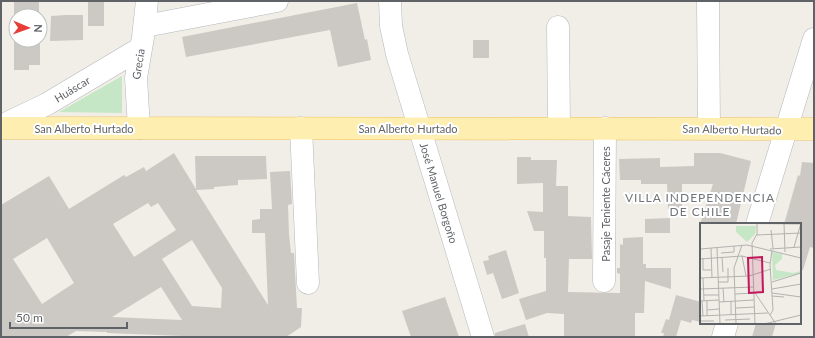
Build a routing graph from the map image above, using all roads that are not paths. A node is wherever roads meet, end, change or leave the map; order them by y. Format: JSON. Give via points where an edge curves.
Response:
{"nodes":[{"id":1,"x":147,"y":1,"type":"edge"},
{"id":2,"x":277,"y":1,"type":"edge"},
{"id":3,"x":390,"y":1,"type":"edge"},
{"id":4,"x":708,"y":1,"type":"edge"},
{"id":5,"x":145,"y":26,"type":"junction"},
{"id":6,"x":558,"y":27,"type":"dead end"},
{"id":7,"x":814,"y":40,"type":"edge"},
{"id":8,"x":140,"y":48,"type":"junction"},
{"id":9,"x":1,"y":127,"type":"edge"},
{"id":10,"x":138,"y":128,"type":"junction"},
{"id":11,"x":301,"y":128,"type":"junction"},
{"id":12,"x":419,"y":128,"type":"junction"},
{"id":13,"x":560,"y":128,"type":"junction"},
{"id":14,"x":605,"y":128,"type":"junction"},
{"id":15,"x":709,"y":128,"type":"junction"},
{"id":16,"x":814,"y":128,"type":"edge"},
{"id":17,"x":786,"y":129,"type":"junction"},
{"id":18,"x":757,"y":223,"type":"edge"},
{"id":19,"x":604,"y":281,"type":"dead end"},
{"id":20,"x":308,"y":283,"type":"dead end"},
{"id":21,"x":727,"y":324,"type":"edge"},
{"id":22,"x":483,"y":337,"type":"edge"},
{"id":23,"x":723,"y":337,"type":"edge"}],
"edges":[{"from":1,"to":5,"type":"street","name":"Grecia"},
{"from":2,"to":5,"type":"street"},
{"from":3,"to":12,"type":"street","name":"José Manuel Borgoño","via":[[394,40]]},
{"from":4,"to":15,"type":"street"},
{"from":5,"to":8,"type":"street","name":"Grecia"},
{"from":6,"to":13,"type":"street"},
{"from":7,"to":17,"type":"street"},
{"from":8,"to":9,"type":"street","name":"Huáscar","via":[[47,104]]},
{"from":8,"to":10,"type":"street","name":"Grecia","via":[[135,86]]},
{"from":9,"to":10,"type":"main road","name":"San Alberto Hurtado"},
{"from":10,"to":11,"type":"main road","name":"San Alberto Hurtado"},
{"from":11,"to":12,"type":"main road","name":"San Alberto Hurtado"},
{"from":11,"to":20,"type":"street"},
{"from":12,"to":13,"type":"main road","name":"San Alberto Hurtado"},
{"from":12,"to":22,"type":"street","name":"José Manuel Borgoño"},
{"from":13,"to":14,"type":"main road","name":"San Alberto Hurtado"},
{"from":14,"to":15,"type":"main road","name":"San Alberto Hurtado"},
{"from":14,"to":19,"type":"street","name":"Pasaje Teniente Cáceres"},
{"from":15,"to":17,"type":"main road","name":"San Alberto Hurtado"},
{"from":16,"to":17,"type":"main road","name":"San Alberto Hurtado"},
{"from":17,"to":18,"type":"street"},
{"from":21,"to":23,"type":"street"}]}
